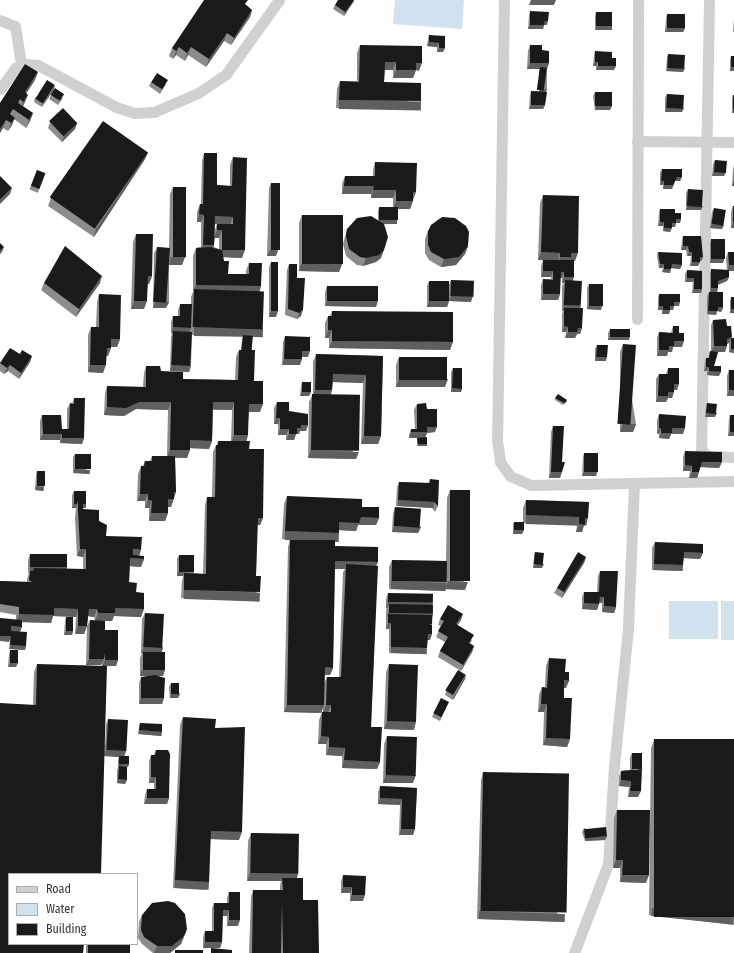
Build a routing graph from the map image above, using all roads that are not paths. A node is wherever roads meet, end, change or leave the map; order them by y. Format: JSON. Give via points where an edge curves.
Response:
{"nodes":[{"id":1,"x":279,"y":0,"type":"edge"},
{"id":2,"x":504,"y":0,"type":"edge"},
{"id":3,"x":638,"y":0,"type":"edge"},
{"id":4,"x":709,"y":0,"type":"edge"},
{"id":5,"x":0,"y":20,"type":"edge"},
{"id":6,"x":21,"y":65,"type":"junction"},
{"id":7,"x":0,"y":90,"type":"edge"},
{"id":8,"x":637,"y":141,"type":"junction"},
{"id":9,"x":706,"y":141,"type":"junction"},
{"id":10,"x":734,"y":142,"type":"edge"},
{"id":11,"x":637,"y":319,"type":"dead end"},
{"id":12,"x":734,"y":457,"type":"edge"},
{"id":13,"x":734,"y":481,"type":"edge"},
{"id":14,"x":634,"y":485,"type":"junction"},
{"id":15,"x":574,"y":953,"type":"edge"}],
"edges":[{"from":1,"to":6,"type":"street","via":[[226,74],[198,93],[154,112],[134,113],[116,107],[38,65]]},
{"from":2,"to":14,"type":"street","via":[[497,440],[500,462],[510,476],[531,485]]},
{"from":3,"to":8,"type":"street"},
{"from":4,"to":9,"type":"street"},
{"from":5,"to":6,"type":"street","via":[[15,26]]},
{"from":6,"to":7,"type":"street","via":[[12,71]]},
{"from":8,"to":9,"type":"street"},
{"from":8,"to":11,"type":"street"},
{"from":9,"to":10,"type":"street"},
{"from":9,"to":12,"type":"street","via":[[701,450],[708,456]]},
{"from":13,"to":14,"type":"street"},
{"from":14,"to":15,"type":"street","via":[[628,627],[614,766],[608,864]]}]}
